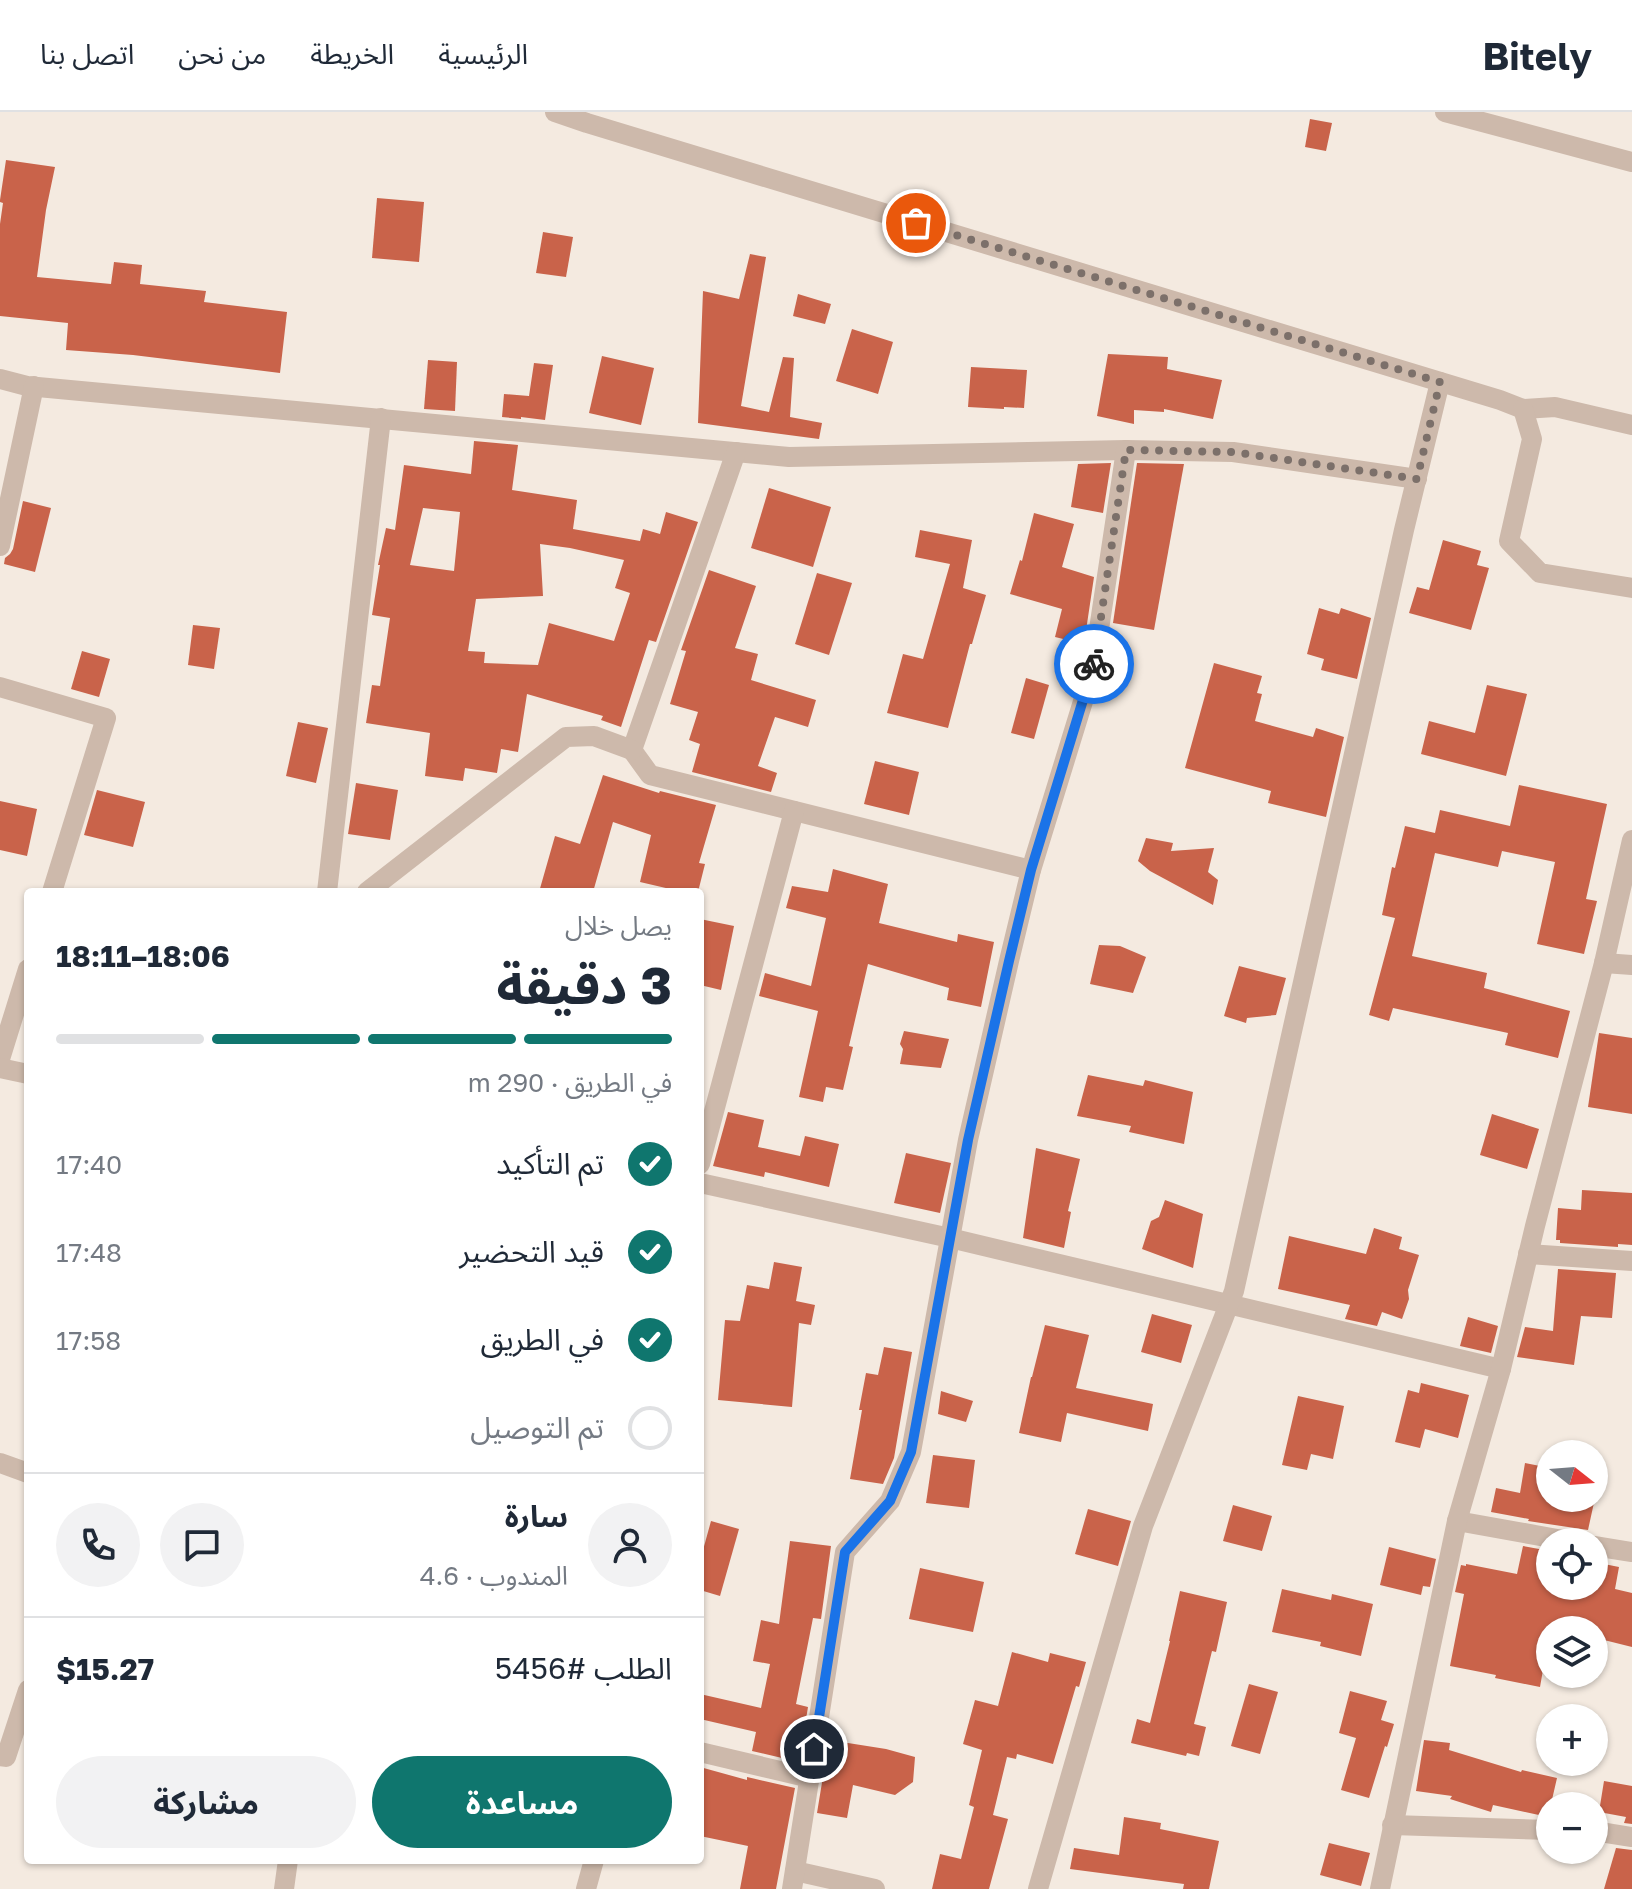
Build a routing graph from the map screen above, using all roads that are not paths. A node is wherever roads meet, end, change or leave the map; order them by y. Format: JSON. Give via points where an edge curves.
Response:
{"nodes":[{"id":1,"x":555,"y":112,"type":"edge"},
{"id":2,"x":1445,"y":112,"type":"edge"},
{"id":3,"x":1632,"y":162,"type":"edge"},
{"id":4,"x":0,"y":379,"type":"edge"},
{"id":5,"x":1440,"y":382,"type":"junction"},
{"id":6,"x":34,"y":386,"type":"junction"},
{"id":7,"x":1523,"y":409,"type":"junction"},
{"id":8,"x":381,"y":418,"type":"junction"},
{"id":9,"x":1632,"y":425,"type":"edge"},
{"id":10,"x":1126,"y":450,"type":"junction"},
{"id":11,"x":736,"y":452,"type":"junction"},
{"id":12,"x":1417,"y":479,"type":"junction"},
{"id":13,"x":0,"y":546,"type":"edge"},
{"id":14,"x":1632,"y":588,"type":"edge"},
{"id":15,"x":0,"y":687,"type":"edge"},
{"id":16,"x":632,"y":750,"type":"junction"},
{"id":17,"x":794,"y":811,"type":"junction"},
{"id":18,"x":1632,"y":840,"type":"edge"},
{"id":19,"x":1031,"y":870,"type":"junction"},
{"id":20,"x":53,"y":888,"type":"edge"},
{"id":21,"x":327,"y":888,"type":"edge"},
{"id":22,"x":372,"y":888,"type":"edge"},
{"id":23,"x":1604,"y":963,"type":"junction"},
{"id":24,"x":1632,"y":965,"type":"edge"},
{"id":25,"x":24,"y":982,"type":"edge"},
{"id":26,"x":0,"y":1059,"type":"edge"},
{"id":27,"x":0,"y":1068,"type":"edge"},
{"id":28,"x":24,"y":1073,"type":"edge"},
{"id":29,"x":704,"y":1149,"type":"edge"},
{"id":30,"x":704,"y":1184,"type":"edge"},
{"id":31,"x":950,"y":1238,"type":"junction"},
{"id":32,"x":1528,"y":1254,"type":"junction"},
{"id":33,"x":1632,"y":1261,"type":"edge"},
{"id":34,"x":1229,"y":1304,"type":"junction"},
{"id":35,"x":1501,"y":1369,"type":"junction"},
{"id":36,"x":0,"y":1463,"type":"edge"},
{"id":37,"x":24,"y":1472,"type":"edge"},
{"id":38,"x":1457,"y":1521,"type":"junction"},
{"id":39,"x":1536,"y":1535,"type":"edge"},
{"id":40,"x":1608,"y":1548,"type":"edge"},
{"id":41,"x":1632,"y":1552,"type":"edge"},
{"id":42,"x":24,"y":1702,"type":"edge"},
{"id":43,"x":704,"y":1753,"type":"edge"},
{"id":44,"x":0,"y":1756,"type":"edge"},
{"id":45,"x":810,"y":1778,"type":"junction"},
{"id":46,"x":1392,"y":1825,"type":"junction"},
{"id":47,"x":1536,"y":1830,"type":"edge"},
{"id":48,"x":1608,"y":1833,"type":"edge"},
{"id":49,"x":1632,"y":1837,"type":"edge"},
{"id":50,"x":287,"y":1864,"type":"edge"},
{"id":51,"x":593,"y":1864,"type":"edge"},
{"id":52,"x":793,"y":1880,"type":"edge"},
{"id":53,"x":284,"y":1889,"type":"edge"},
{"id":54,"x":586,"y":1889,"type":"edge"},
{"id":55,"x":875,"y":1889,"type":"edge"},
{"id":56,"x":1038,"y":1889,"type":"edge"},
{"id":57,"x":1380,"y":1889,"type":"edge"}],
"edges":[{"from":1,"to":5,"type":"street"},
{"from":2,"to":3,"type":"street"},
{"from":4,"to":6,"type":"street"},
{"from":5,"to":7,"type":"street"},
{"from":5,"to":12,"type":"street"},
{"from":6,"to":8,"type":"street"},
{"from":6,"to":13,"type":"street"},
{"from":7,"to":9,"type":"street","via":[[1555,407]]},
{"from":7,"to":14,"type":"street","via":[[1532,439],[1509,541],[1540,573]]},
{"from":8,"to":11,"type":"street"},
{"from":8,"to":21,"type":"street"},
{"from":10,"to":11,"type":"street","via":[[789,457]]},
{"from":10,"to":12,"type":"street","via":[[1233,452]]},
{"from":10,"to":19,"type":"street","via":[[1093,669]]},
{"from":11,"to":16,"type":"street"},
{"from":12,"to":34,"type":"street"},
{"from":15,"to":20,"type":"street","via":[[106,718]]},
{"from":16,"to":17,"type":"street","via":[[650,775]]},
{"from":16,"to":22,"type":"street","via":[[594,736],[566,737]]},
{"from":17,"to":19,"type":"street"},
{"from":17,"to":29,"type":"street"},
{"from":18,"to":23,"type":"street"},
{"from":19,"to":31,"type":"street"},
{"from":23,"to":24,"type":"street"},
{"from":23,"to":32,"type":"street"},
{"from":25,"to":26,"type":"street"},
{"from":27,"to":28,"type":"street"},
{"from":30,"to":31,"type":"street"},
{"from":31,"to":34,"type":"street"},
{"from":31,"to":45,"type":"street","via":[[911,1452],[890,1501],[845,1552]]},
{"from":32,"to":33,"type":"street"},
{"from":32,"to":35,"type":"street"},
{"from":34,"to":35,"type":"street"},
{"from":34,"to":56,"type":"street","via":[[1143,1526]]},
{"from":35,"to":38,"type":"street"},
{"from":36,"to":37,"type":"street"},
{"from":38,"to":39,"type":"street"},
{"from":38,"to":46,"type":"street"},
{"from":40,"to":41,"type":"street"},
{"from":42,"to":44,"type":"street","via":[[6,1757]]},
{"from":43,"to":45,"type":"street"},
{"from":45,"to":52,"type":"street"},
{"from":46,"to":47,"type":"street"},
{"from":46,"to":57,"type":"street"},
{"from":48,"to":49,"type":"street"},
{"from":50,"to":53,"type":"street"},
{"from":51,"to":54,"type":"street"},
{"from":52,"to":55,"type":"street"}]}
